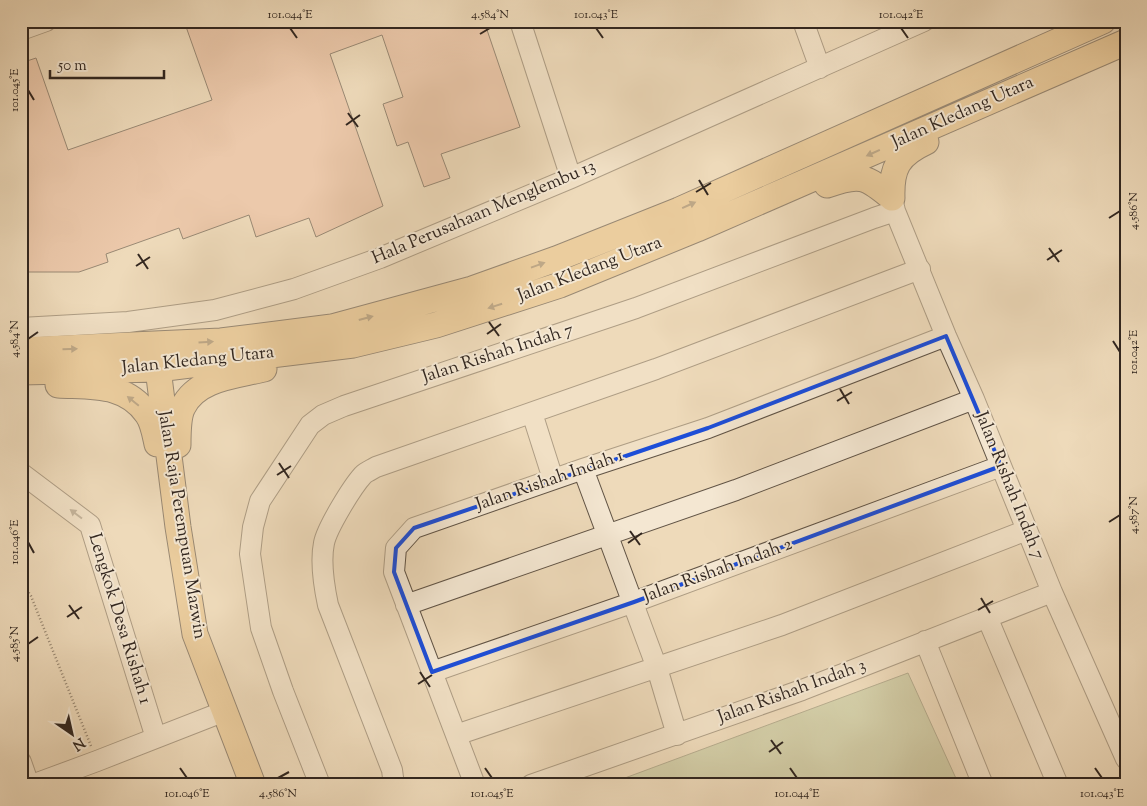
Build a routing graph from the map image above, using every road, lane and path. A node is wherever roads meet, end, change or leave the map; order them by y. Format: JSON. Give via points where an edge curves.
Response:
{"nodes":[{"id":1,"x":46,"y":21,"type":"edge"},
{"id":2,"x":520,"y":21,"type":"edge"},
{"id":3,"x":804,"y":21,"type":"edge"},
{"id":4,"x":924,"y":21,"type":"edge"},
{"id":5,"x":1103,"y":21,"type":"edge"},
{"id":6,"x":21,"y":30,"type":"edge"},
{"id":7,"x":1122,"y":44,"type":"edge"},
{"id":8,"x":820,"y":68,"type":"junction"},
{"id":9,"x":571,"y":178,"type":"junction"},
{"id":10,"x":894,"y":205,"type":"junction"},
{"id":11,"x":697,"y":229,"type":"junction"},
{"id":12,"x":920,"y":269,"type":"junction"},
{"id":13,"x":21,"y":328,"type":"edge"},
{"id":14,"x":946,"y":336,"type":"junction"},
{"id":15,"x":353,"y":345,"type":"junction"},
{"id":16,"x":21,"y":350,"type":"edge"},
{"id":17,"x":158,"y":357,"type":"junction"},
{"id":18,"x":21,"y":372,"type":"edge"},
{"id":19,"x":21,"y":382,"type":"edge"},
{"id":20,"x":974,"y":399,"type":"junction"},
{"id":21,"x":532,"y":412,"type":"junction"},
{"id":22,"x":1002,"y":466,"type":"junction"},
{"id":23,"x":583,"y":469,"type":"junction"},
{"id":24,"x":21,"y":473,"type":"edge"},
{"id":25,"x":553,"y":479,"type":"junction"},
{"id":26,"x":178,"y":526,"type":"junction"},
{"id":27,"x":1027,"y":530,"type":"junction"},
{"id":28,"x":608,"y":535,"type":"junction"},
{"id":29,"x":21,"y":581,"type":"edge"},
{"id":30,"x":1052,"y":592,"type":"junction"},
{"id":31,"x":634,"y":602,"type":"junction"},
{"id":32,"x":406,"y":605,"type":"junction"},
{"id":33,"x":987,"y":617,"type":"junction"},
{"id":34,"x":925,"y":641,"type":"junction"},
{"id":35,"x":657,"y":668,"type":"junction"},
{"id":36,"x":432,"y":672,"type":"junction"},
{"id":37,"x":225,"y":711,"type":"junction"},
{"id":38,"x":1117,"y":716,"type":"edge"},
{"id":39,"x":456,"y":735,"type":"junction"},
{"id":40,"x":677,"y":735,"type":"junction"},
{"id":41,"x":156,"y":738,"type":"junction"},
{"id":42,"x":1126,"y":759,"type":"edge"},
{"id":43,"x":97,"y":761,"type":"junction"},
{"id":44,"x":21,"y":762,"type":"edge"},
{"id":45,"x":391,"y":783,"type":"edge"},
{"id":46,"x":31,"y":785,"type":"edge"},
{"id":47,"x":253,"y":785,"type":"edge"},
{"id":48,"x":320,"y":785,"type":"edge"},
{"id":49,"x":475,"y":785,"type":"edge"},
{"id":50,"x":531,"y":785,"type":"edge"},
{"id":51,"x":982,"y":785,"type":"edge"},
{"id":52,"x":1058,"y":785,"type":"edge"}],
"edges":[{"from":1,"to":6,"type":"street"},
{"from":2,"to":9,"type":"street"},
{"from":3,"to":8,"type":"street"},
{"from":4,"to":8,"type":"street","name":"Hala Perusahaan Menglembu 13"},
{"from":17,"to":5,"type":"main road","name":"Jalan Kledang Utara","one_way":true,"via":[[220,341],[332,327],[472,289],[679,210]]},
{"from":7,"to":10,"type":"main road","via":[[1050,86],[906,153],[895,166],[891,185]]},
{"from":7,"to":11,"type":"main road","name":"Jalan Kledang Utara","one_way":true},
{"from":8,"to":9,"type":"street","name":"Hala Perusahaan Menglembu 13"},
{"from":9,"to":13,"type":"street","name":"Hala Perusahaan Menglembu 13","via":[[380,258],[294,289],[205,311],[128,322]]},
{"from":10,"to":11,"type":"main road","via":[[867,179],[850,178],[763,213],[717,227]]},
{"from":10,"to":12,"type":"street","name":"Jalan Rishah Indah 7"},
{"from":10,"to":48,"type":"street","name":"Jalan Rishah Indah 7","via":[[865,221],[636,308],[323,414],[310,425],[260,501],[250,554],[261,628]]},
{"from":11,"to":15,"type":"main road","name":"Jalan Kledang Utara","one_way":true,"via":[[560,285],[436,325]]},
{"from":12,"to":14,"type":"street","name":"Jalan Rishah Indah 7"},
{"from":12,"to":21,"type":"street","via":[[656,370]]},
{"from":14,"to":20,"type":"street","name":"Jalan Rishah Indah 7"},
{"from":14,"to":23,"type":"street","name":"Jalan Rishah Indah 1","via":[[708,428]]},
{"from":15,"to":17,"type":"main road","name":"Jalan Kledang Utara"},
{"from":15,"to":26,"type":"main road","via":[[306,360],[212,382],[194,392],[182,408],[178,436]]},
{"from":16,"to":17,"type":"main road","name":"Jalan Kledang Utara","one_way":true},
{"from":17,"to":18,"type":"main road","name":"Jalan Kledang Utara"},
{"from":17,"to":26,"type":"main road","name":"Jalan Raja Perempuan Mazwin"},
{"from":26,"to":19,"type":"main road","one_way":true,"via":[[148,415],[134,398],[113,389]]},
{"from":20,"to":22,"type":"street","name":"Jalan Rishah Indah 7"},
{"from":20,"to":28,"type":"street"},
{"from":21,"to":25,"type":"street"},
{"from":21,"to":45,"type":"street","via":[[364,474],[327,532],[323,558],[328,605],[392,770]]},
{"from":22,"to":27,"type":"street","name":"Jalan Rishah Indah 7"},
{"from":22,"to":31,"type":"street","name":"Jalan Rishah Indah 2"},
{"from":23,"to":25,"type":"street","name":"Jalan Rishah Indah 1"},
{"from":23,"to":28,"type":"street"},
{"from":41,"to":24,"type":"street","name":"Lengkok Desa Rishah 1","one_way":true,"via":[[90,525]]},
{"from":25,"to":32,"type":"street","name":"Jalan Rishah Indah 1","via":[[414,528],[396,548],[394,572]]},
{"from":26,"to":37,"type":"main road","name":"Jalan Raja Perempuan Mazwin","via":[[195,634]]},
{"from":27,"to":30,"type":"street","name":"Jalan Rishah Indah 7"},
{"from":27,"to":35,"type":"street","via":[[782,625]]},
{"from":28,"to":31,"type":"street"},
{"from":28,"to":32,"type":"street"},
{"from":29,"to":43,"type":"path","via":[[31,596]]},
{"from":30,"to":33,"type":"street","name":"Jalan Rishah Indah 3"},
{"from":30,"to":38,"type":"street","name":"Jalan Rishah Indah 7"},
{"from":31,"to":35,"type":"street"},
{"from":31,"to":36,"type":"street","name":"Jalan Rishah Indah 2"},
{"from":32,"to":36,"type":"street","name":"Jalan Rishah Indah 1"},
{"from":33,"to":34,"type":"street","name":"Jalan Rishah Indah 3"},
{"from":33,"to":52,"type":"street"},
{"from":34,"to":40,"type":"street","name":"Jalan Rishah Indah 3"},
{"from":34,"to":51,"type":"street"},
{"from":35,"to":39,"type":"street"},
{"from":35,"to":40,"type":"street"},
{"from":36,"to":39,"type":"street","name":"Jalan Rishah Indah 1"},
{"from":37,"to":41,"type":"street"},
{"from":37,"to":47,"type":"main road","name":"Jalan Raja Perempuan Mazwin"},
{"from":38,"to":42,"type":"street","name":"Jalan Rishah Indah 7"},
{"from":39,"to":49,"type":"street","name":"Jalan Rishah Indah 1"},
{"from":40,"to":50,"type":"street","name":"Jalan Rishah Indah 3"},
{"from":41,"to":43,"type":"street"},
{"from":43,"to":46,"type":"street"},
{"from":44,"to":46,"type":"street"}]}
